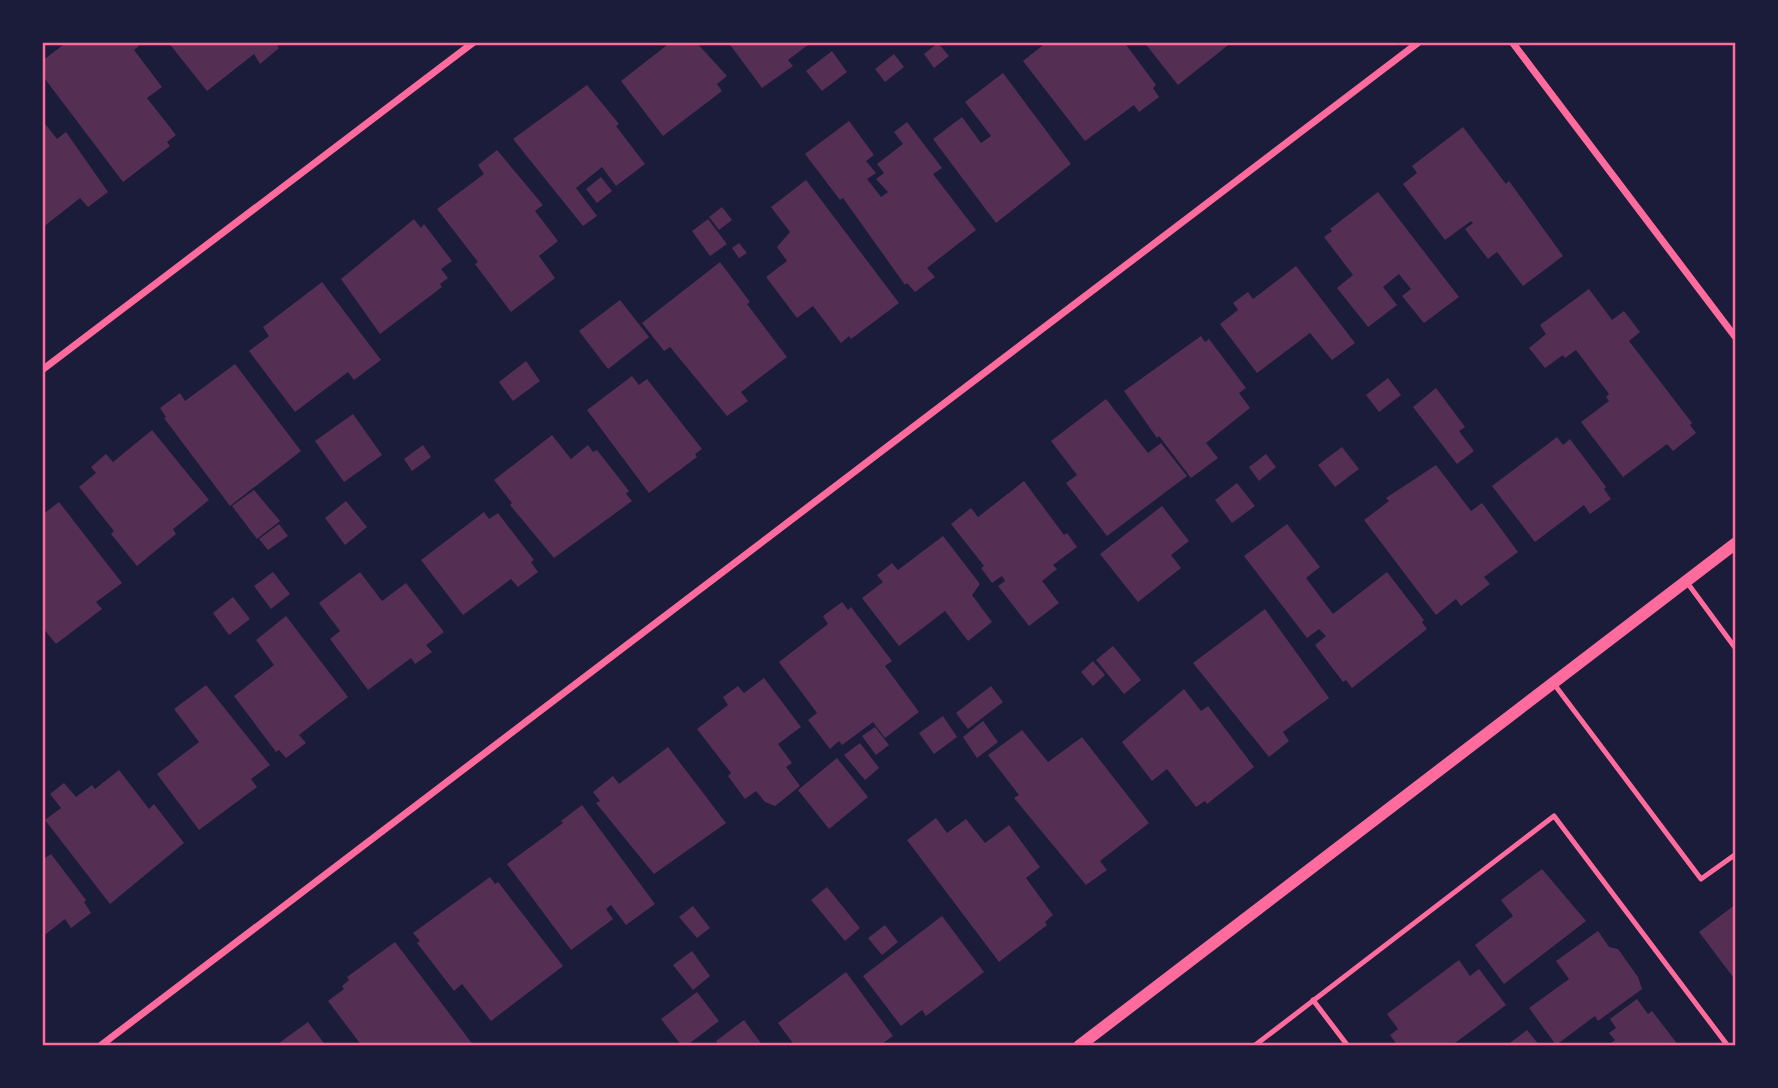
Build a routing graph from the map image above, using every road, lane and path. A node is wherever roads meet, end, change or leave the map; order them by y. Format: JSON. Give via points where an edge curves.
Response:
{"nodes":[{"id":1,"x":474,"y":42,"type":"edge"},
{"id":2,"x":1419,"y":42,"type":"edge"},
{"id":3,"x":1512,"y":42,"type":"edge"},
{"id":4,"x":1736,"y":338,"type":"edge"},
{"id":5,"x":42,"y":370,"type":"edge"},
{"id":6,"x":1736,"y":543,"type":"edge"},
{"id":7,"x":1686,"y":581,"type":"junction"},
{"id":8,"x":1736,"y":649,"type":"edge"},
{"id":9,"x":1553,"y":682,"type":"junction"},
{"id":10,"x":1736,"y":854,"type":"edge"},
{"id":11,"x":1313,"y":1000,"type":"junction"},
{"id":12,"x":100,"y":1046,"type":"edge"},
{"id":13,"x":1079,"y":1046,"type":"edge"},
{"id":14,"x":1254,"y":1046,"type":"edge"},
{"id":15,"x":1348,"y":1046,"type":"edge"},
{"id":16,"x":1728,"y":1046,"type":"edge"}],
"edges":[{"from":1,"to":5,"type":"street"},
{"from":2,"to":12,"type":"street"},
{"from":3,"to":4,"type":"street"},
{"from":6,"to":7,"type":"street"},
{"from":7,"to":8,"type":"lane"},
{"from":7,"to":9,"type":"street"},
{"from":9,"to":10,"type":"lane","via":[[1701,879]]},
{"from":9,"to":13,"type":"street"},
{"from":11,"to":14,"type":"lane"},
{"from":11,"to":15,"type":"lane"},
{"from":11,"to":16,"type":"lane","via":[[1554,816]]}]}
